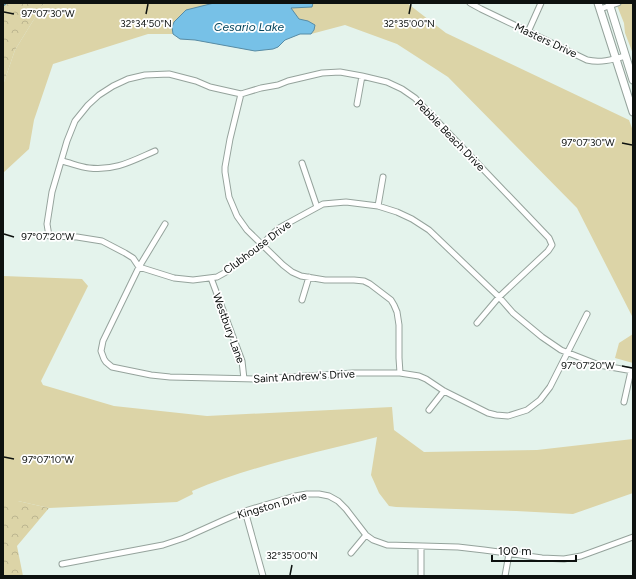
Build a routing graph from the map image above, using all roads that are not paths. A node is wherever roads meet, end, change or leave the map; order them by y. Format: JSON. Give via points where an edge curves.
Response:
{"nodes":[{"id":1,"x":470,"y":3,"type":"edge"},
{"id":2,"x":541,"y":3,"type":"edge"},
{"id":3,"x":618,"y":3,"type":"edge"},
{"id":4,"x":609,"y":4,"type":"edge"},
{"id":5,"x":599,"y":6,"type":"edge"},
{"id":6,"x":528,"y":32,"type":"junction"},
{"id":7,"x":625,"y":56,"type":"junction"},
{"id":8,"x":616,"y":59,"type":"junction"},
{"id":9,"x":362,"y":76,"type":"junction"},
{"id":10,"x":633,"y":80,"type":"edge"},
{"id":11,"x":241,"y":94,"type":"junction"},
{"id":12,"x":358,"y":104,"type":"dead end"},
{"id":13,"x":633,"y":112,"type":"edge"},
{"id":14,"x":155,"y":151,"type":"dead end"},
{"id":15,"x":62,"y":161,"type":"junction"},
{"id":16,"x":302,"y":163,"type":"dead end"},
{"id":17,"x":383,"y":177,"type":"dead end"},
{"id":18,"x":378,"y":206,"type":"junction"},
{"id":19,"x":317,"y":207,"type":"junction"},
{"id":20,"x":165,"y":224,"type":"dead end"},
{"id":21,"x":49,"y":236,"type":"joint"},
{"id":22,"x":262,"y":245,"type":"junction"},
{"id":23,"x":139,"y":267,"type":"junction"},
{"id":24,"x":309,"y":277,"type":"junction"},
{"id":25,"x":211,"y":278,"type":"junction"},
{"id":26,"x":499,"y":297,"type":"junction"},
{"id":27,"x":302,"y":300,"type":"dead end"},
{"id":28,"x":587,"y":314,"type":"dead end"},
{"id":29,"x":477,"y":323,"type":"dead end"},
{"id":30,"x":568,"y":352,"type":"junction"},
{"id":31,"x":632,"y":371,"type":"edge"},
{"id":32,"x":400,"y":373,"type":"junction"},
{"id":33,"x":244,"y":379,"type":"junction"},
{"id":34,"x":444,"y":391,"type":"junction"},
{"id":35,"x":624,"y":402,"type":"dead end"},
{"id":36,"x":429,"y":410,"type":"dead end"},
{"id":37,"x":245,"y":511,"type":"junction"},
{"id":38,"x":366,"y":535,"type":"junction"},
{"id":39,"x":633,"y":537,"type":"edge"},
{"id":40,"x":421,"y":546,"type":"junction"},
{"id":41,"x":351,"y":553,"type":"dead end"},
{"id":42,"x":509,"y":554,"type":"junction"},
{"id":43,"x":62,"y":564,"type":"dead end"},
{"id":44,"x":263,"y":576,"type":"edge"},
{"id":45,"x":421,"y":576,"type":"edge"},
{"id":46,"x":505,"y":576,"type":"edge"}],
"edges":[{"from":1,"to":6,"type":"street","name":"Masters Drive"},
{"from":2,"to":6,"type":"street"},
{"from":3,"to":4,"type":"street"},
{"from":4,"to":5,"type":"street"},
{"from":4,"to":7,"type":"main road"},
{"from":5,"to":8,"type":"main road"},
{"from":6,"to":8,"type":"street","name":"Masters Drive","via":[[587,60],[602,62]]},
{"from":7,"to":8,"type":"street","name":"Masters Drive"},
{"from":7,"to":10,"type":"main road"},
{"from":8,"to":13,"type":"main road"},
{"from":9,"to":11,"type":"street","name":"Pebble Beach Drive","via":[[340,72],[322,73]]},
{"from":9,"to":12,"type":"street"},
{"from":9,"to":26,"type":"street","name":"Pebble Beach Drive","via":[[387,82],[414,98],[549,238],[552,245],[548,252]]},
{"from":11,"to":15,"type":"street","name":"Pebble Beach Drive","via":[[169,74],[128,79],[99,95],[75,121]]},
{"from":11,"to":22,"type":"street","via":[[225,172],[229,198],[237,216]]},
{"from":14,"to":15,"type":"street","via":[[112,168],[89,168]]},
{"from":15,"to":21,"type":"street","name":"Pebble Beach Drive","via":[[52,192],[47,224]]},
{"from":16,"to":19,"type":"street"},
{"from":17,"to":18,"type":"street"},
{"from":18,"to":19,"type":"street","name":"Clubhouse Drive","via":[[346,202]]},
{"from":18,"to":26,"type":"street","name":"Clubhouse Drive","via":[[412,219],[429,230]]},
{"from":19,"to":22,"type":"street","name":"Clubhouse Drive","via":[[279,228]]},
{"from":20,"to":23,"type":"street","name":"Saint Andrew's Drive"},
{"from":21,"to":23,"type":"street","name":"Clubhouse Drive","via":[[102,241],[133,258]]},
{"from":22,"to":24,"type":"street","via":[[292,272]]},
{"from":22,"to":25,"type":"street","name":"Clubhouse Drive","via":[[226,272]]},
{"from":23,"to":25,"type":"street","name":"Clubhouse Drive","via":[[174,278]]},
{"from":23,"to":33,"type":"street","name":"Saint Andrew's Drive","via":[[103,341],[102,351],[106,362],[112,367],[151,375]]},
{"from":24,"to":27,"type":"street"},
{"from":24,"to":32,"type":"street","via":[[364,281],[391,300],[399,325]]},
{"from":25,"to":33,"type":"street","name":"Westbury Lane","via":[[242,360]]},
{"from":26,"to":29,"type":"street"},
{"from":26,"to":30,"type":"street","name":"Clubhouse Drive","via":[[513,314],[542,337]]},
{"from":28,"to":30,"type":"street","name":"Saint Andrew's Drive"},
{"from":30,"to":31,"type":"street","name":"Clubhouse Drive","via":[[599,365]]},
{"from":30,"to":34,"type":"street","name":"Saint Andrew's Drive","via":[[550,387],[540,400],[520,413],[508,416],[488,413]]},
{"from":31,"to":35,"type":"street"},
{"from":32,"to":33,"type":"street","name":"Saint Andrew's Drive"},
{"from":32,"to":34,"type":"street","name":"Saint Andrew's Drive","via":[[419,376]]},
{"from":34,"to":36,"type":"street"},
{"from":37,"to":38,"type":"street","name":"Kingston Drive","via":[[295,496],[319,494],[338,501]]},
{"from":37,"to":43,"type":"street","name":"Kingston Drive","via":[[163,545]]},
{"from":37,"to":44,"type":"street"},
{"from":38,"to":40,"type":"street","name":"Kingston Drive","via":[[387,545]]},
{"from":38,"to":41,"type":"street"},
{"from":39,"to":42,"type":"street","name":"Kingston Drive","via":[[581,556],[564,559]]},
{"from":40,"to":42,"type":"street","name":"Kingston Drive","via":[[458,547]]},
{"from":40,"to":45,"type":"street"},
{"from":42,"to":46,"type":"street"}]}
